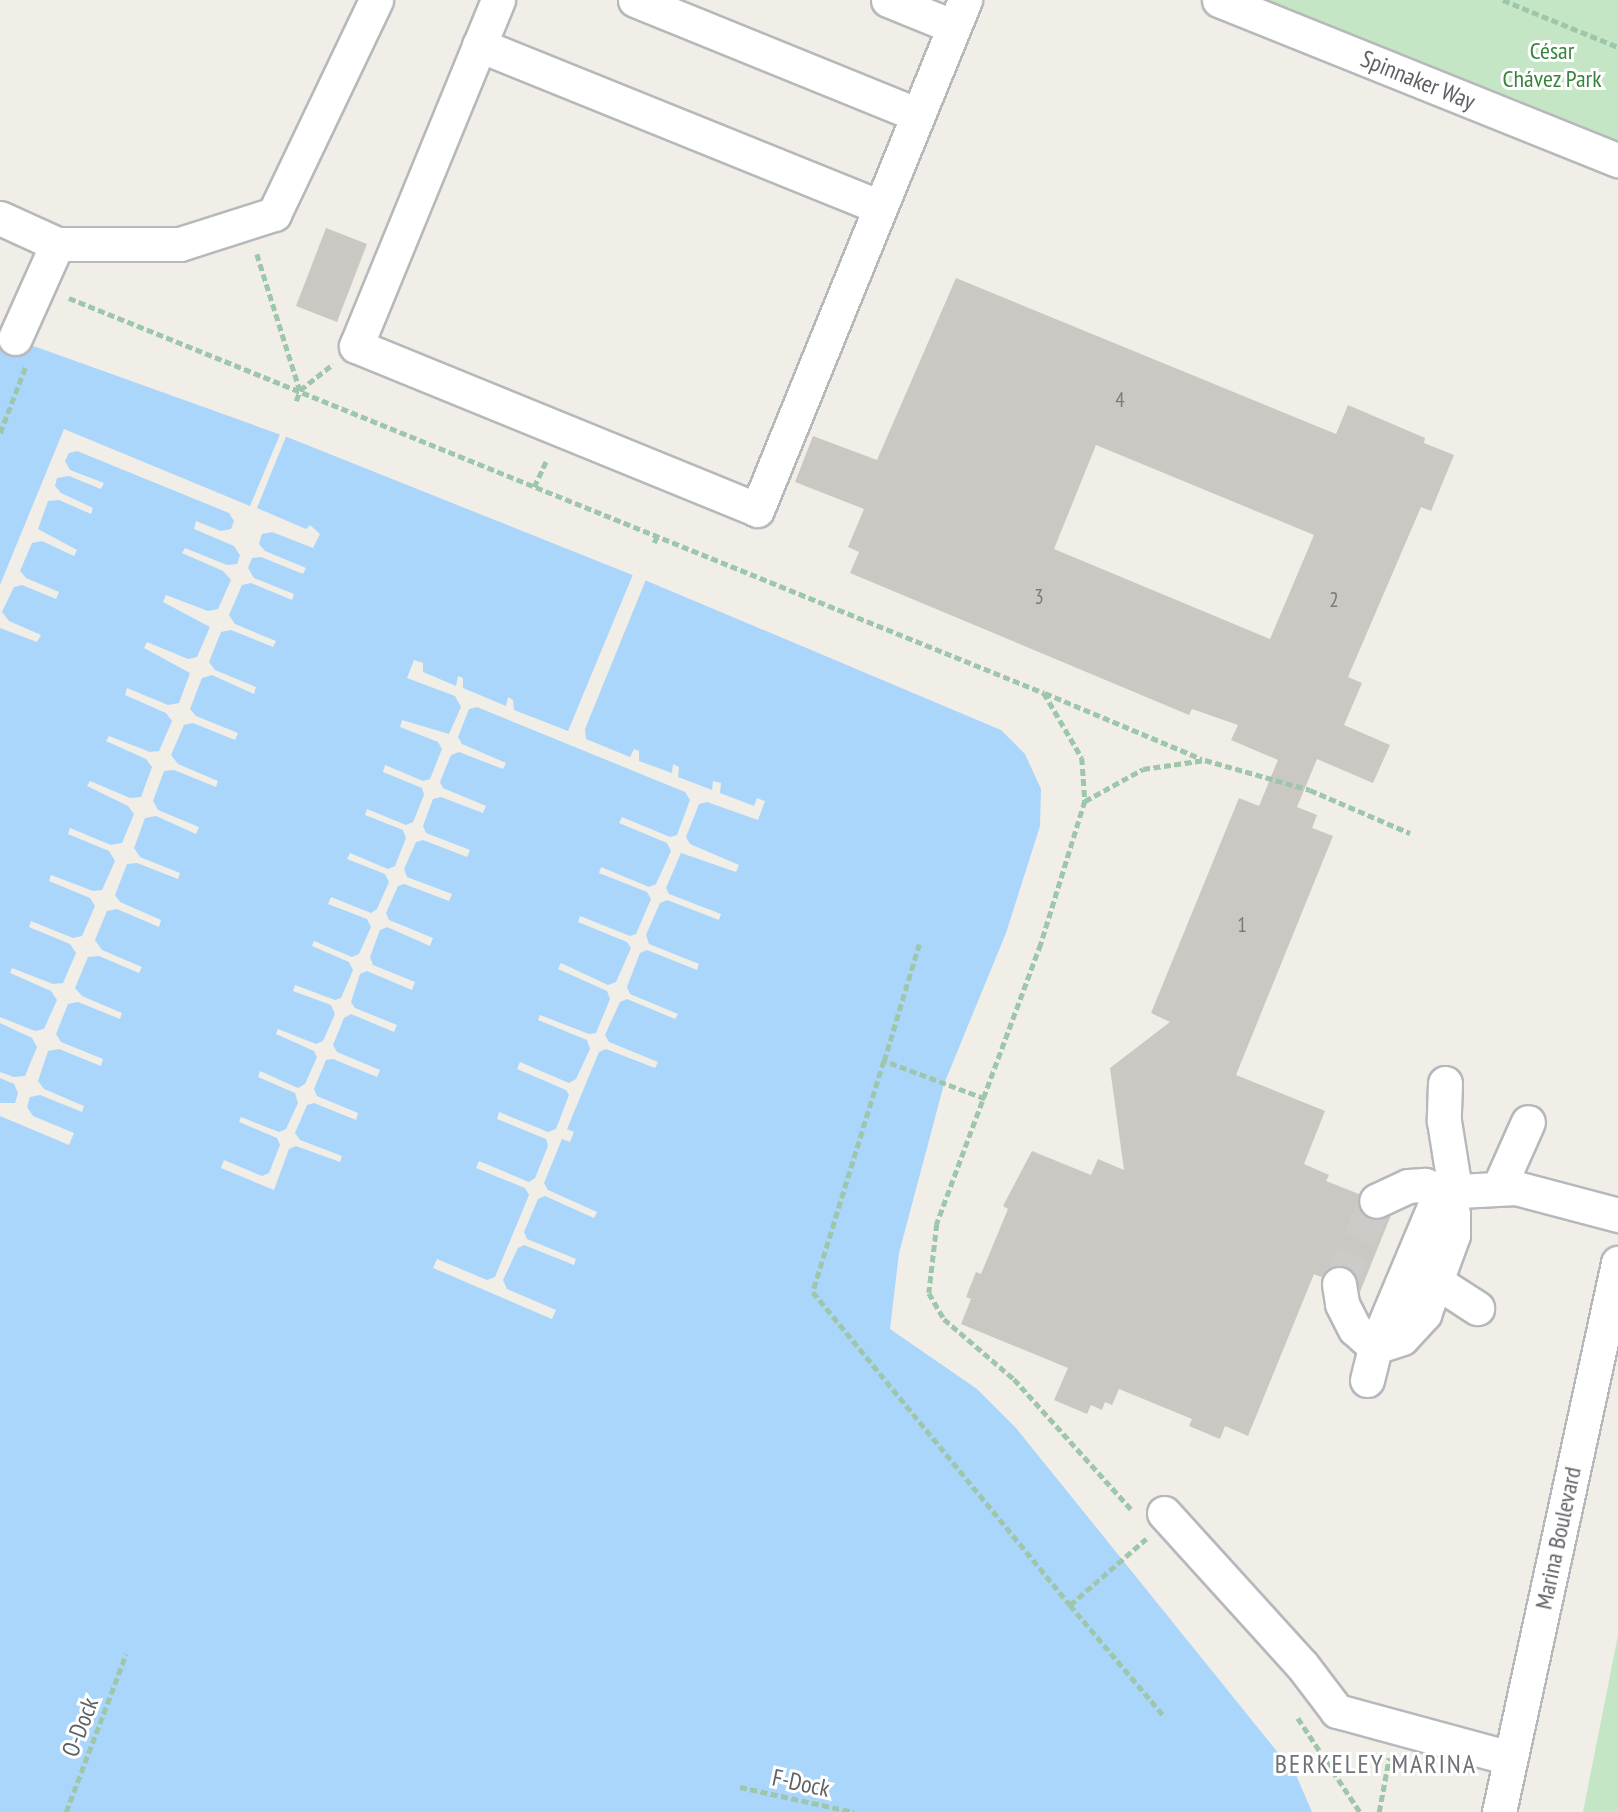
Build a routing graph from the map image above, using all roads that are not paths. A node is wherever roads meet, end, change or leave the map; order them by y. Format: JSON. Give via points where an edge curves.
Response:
{"nodes":[{"id":1,"x":376,"y":0,"type":"edge"},
{"id":2,"x":498,"y":0,"type":"edge"},
{"id":3,"x":635,"y":0,"type":"edge"},
{"id":4,"x":888,"y":0,"type":"edge"},
{"id":5,"x":1219,"y":0,"type":"edge"},
{"id":6,"x":960,"y":14,"type":"edge"},
{"id":7,"x":479,"y":45,"type":"junction"},
{"id":8,"x":918,"y":115,"type":"junction"},
{"id":9,"x":1618,"y":160,"type":"edge"},
{"id":10,"x":880,"y":207,"type":"junction"},
{"id":11,"x":1,"y":223,"type":"edge"},
{"id":12,"x":57,"y":244,"type":"junction"},
{"id":13,"x":22,"y":348,"type":"road end"},
{"id":14,"x":1445,"y":1083,"type":"dead end"},
{"id":15,"x":1528,"y":1122,"type":"dead end"},
{"id":16,"x":1499,"y":1187,"type":"junction"},
{"id":17,"x":1447,"y":1191,"type":"junction"},
{"id":18,"x":1376,"y":1201,"type":"tunnel mouth"},
{"id":19,"x":1618,"y":1215,"type":"edge"},
{"id":20,"x":1618,"y":1263,"type":"edge"},
{"id":21,"x":1437,"y":1282,"type":"junction"},
{"id":22,"x":1339,"y":1284,"type":"tunnel mouth"},
{"id":23,"x":1476,"y":1308,"type":"dead end"},
{"id":24,"x":1375,"y":1346,"type":"junction"},
{"id":25,"x":1367,"y":1380,"type":"dead end"},
{"id":26,"x":1151,"y":1520,"type":"road end"},
{"id":27,"x":1510,"y":1758,"type":"junction"},
{"id":28,"x":1499,"y":1812,"type":"edge"}],
"edges":[{"from":1,"to":12,"type":"street","via":[[274,214],[180,244]]},
{"from":2,"to":7,"type":"street"},
{"from":3,"to":8,"type":"street"},
{"from":4,"to":6,"type":"street"},
{"from":5,"to":9,"type":"street","name":"Spinnaker Way"},
{"from":6,"to":8,"type":"street"},
{"from":7,"to":10,"type":"street"},
{"from":7,"to":10,"type":"street","via":[[356,346],[757,510]]},
{"from":8,"to":10,"type":"street"},
{"from":11,"to":12,"type":"street"},
{"from":12,"to":13,"type":"street"},
{"from":14,"to":17,"type":"street"},
{"from":15,"to":16,"type":"street"},
{"from":16,"to":17,"type":"street"},
{"from":16,"to":19,"type":"street"},
{"from":17,"to":18,"type":"street","via":[[1408,1186]]},
{"from":17,"to":21,"type":"street","via":[[1453,1236]]},
{"from":17,"to":24,"type":"street"},
{"from":20,"to":27,"type":"street","name":"Marina Boulevard"},
{"from":21,"to":23,"type":"street"},
{"from":21,"to":24,"type":"street","via":[[1424,1314],[1402,1338]]},
{"from":22,"to":24,"type":"street","via":[[1342,1304],[1355,1329]]},
{"from":24,"to":25,"type":"street"},
{"from":26,"to":27,"type":"street","via":[[1220,1563],[1305,1654],[1337,1711],[1418,1726]]},
{"from":27,"to":28,"type":"street","name":"Marina Boulevard"}]}
